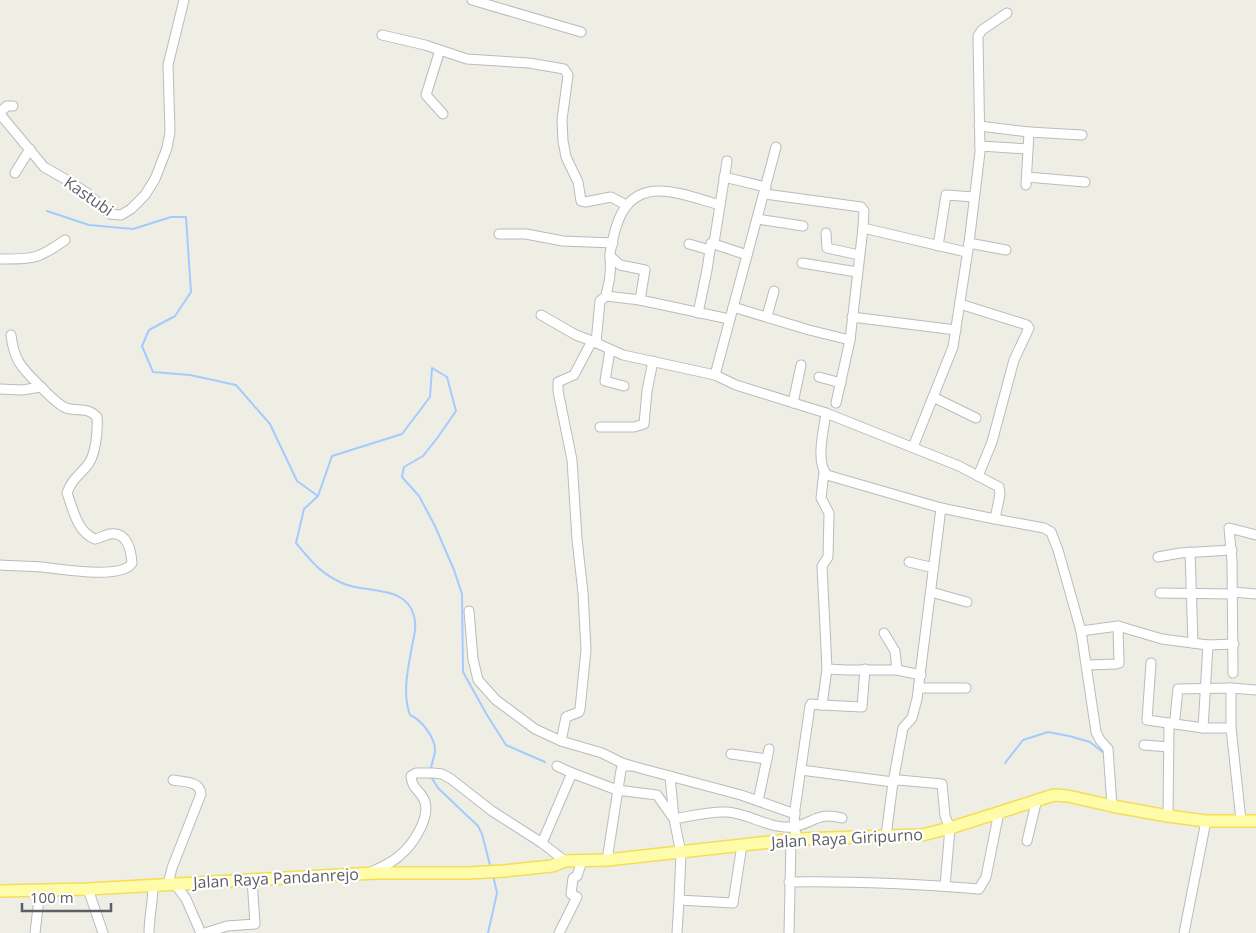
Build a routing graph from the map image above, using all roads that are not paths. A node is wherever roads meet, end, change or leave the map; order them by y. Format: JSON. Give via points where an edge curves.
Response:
{"nodes":[{"id":1,"x":184,"y":0,"type":"edge"},
{"id":2,"x":472,"y":0,"type":"edge"},
{"id":3,"x":1008,"y":12,"type":"dead end"},
{"id":4,"x":580,"y":32,"type":"dead end"},
{"id":5,"x":382,"y":35,"type":"dead end"},
{"id":6,"x":440,"y":50,"type":"junction"},
{"id":7,"x":13,"y":106,"type":"dead end"},
{"id":8,"x":0,"y":113,"type":"edge"},
{"id":9,"x":443,"y":114,"type":"dead end"},
{"id":10,"x":979,"y":126,"type":"junction"},
{"id":11,"x":1028,"y":132,"type":"junction"},
{"id":12,"x":1082,"y":135,"type":"dead end"},
{"id":13,"x":980,"y":146,"type":"junction"},
{"id":14,"x":776,"y":147,"type":"dead end"},
{"id":15,"x":30,"y":149,"type":"junction"},
{"id":16,"x":1028,"y":149,"type":"junction"},
{"id":17,"x":727,"y":162,"type":"dead end"},
{"id":18,"x":15,"y":173,"type":"dead end"},
{"id":19,"x":724,"y":177,"type":"junction"},
{"id":20,"x":1085,"y":182,"type":"dead end"},
{"id":21,"x":765,"y":190,"type":"junction"},
{"id":22,"x":974,"y":198,"type":"junction"},
{"id":23,"x":720,"y":205,"type":"junction"},
{"id":24,"x":626,"y":206,"type":"junction"},
{"id":25,"x":757,"y":219,"type":"junction"},
{"id":26,"x":803,"y":226,"type":"dead end"},
{"id":27,"x":862,"y":228,"type":"junction"},
{"id":28,"x":826,"y":233,"type":"dead end"},
{"id":29,"x":499,"y":234,"type":"dead end"},
{"id":30,"x":65,"y":240,"type":"dead end"},
{"id":31,"x":969,"y":242,"type":"junction"},
{"id":32,"x":613,"y":243,"type":"junction"},
{"id":33,"x":690,"y":244,"type":"dead end"},
{"id":34,"x":710,"y":244,"type":"junction"},
{"id":35,"x":938,"y":246,"type":"junction"},
{"id":36,"x":1006,"y":250,"type":"dead end"},
{"id":37,"x":966,"y":252,"type":"junction"},
{"id":38,"x":747,"y":255,"type":"junction"},
{"id":39,"x":859,"y":255,"type":"junction"},
{"id":40,"x":610,"y":256,"type":"junction"},
{"id":41,"x":0,"y":258,"type":"edge"},
{"id":42,"x":802,"y":263,"type":"dead end"},
{"id":43,"x":857,"y":272,"type":"junction"},
{"id":44,"x":774,"y":291,"type":"dead end"},
{"id":45,"x":606,"y":296,"type":"junction"},
{"id":46,"x":640,"y":300,"type":"junction"},
{"id":47,"x":960,"y":304,"type":"junction"},
{"id":48,"x":733,"y":306,"type":"junction"},
{"id":49,"x":698,"y":313,"type":"junction"},
{"id":50,"x":541,"y":315,"type":"dead end"},
{"id":51,"x":767,"y":316,"type":"junction"},
{"id":52,"x":852,"y":317,"type":"junction"},
{"id":53,"x":729,"y":319,"type":"junction"},
{"id":54,"x":956,"y":330,"type":"junction"},
{"id":55,"x":11,"y":335,"type":"dead end"},
{"id":56,"x":850,"y":340,"type":"junction"},
{"id":57,"x":594,"y":342,"type":"junction"},
{"id":58,"x":610,"y":350,"type":"junction"},
{"id":59,"x":653,"y":361,"type":"junction"},
{"id":60,"x":801,"y":365,"type":"dead end"},
{"id":61,"x":715,"y":375,"type":"junction"},
{"id":62,"x":819,"y":377,"type":"dead end"},
{"id":63,"x":841,"y":383,"type":"junction"},
{"id":64,"x":624,"y":386,"type":"dead end"},
{"id":65,"x":41,"y":387,"type":"junction"},
{"id":66,"x":0,"y":389,"type":"edge"},
{"id":67,"x":933,"y":397,"type":"junction"},
{"id":68,"x":793,"y":403,"type":"junction"},
{"id":69,"x":836,"y":403,"type":"dead end"},
{"id":70,"x":826,"y":413,"type":"junction"},
{"id":71,"x":976,"y":418,"type":"dead end"},
{"id":72,"x":600,"y":427,"type":"dead end"},
{"id":73,"x":913,"y":447,"type":"junction"},
{"id":74,"x":824,"y":472,"type":"junction"},
{"id":75,"x":978,"y":476,"type":"junction"},
{"id":76,"x":941,"y":508,"type":"junction"},
{"id":77,"x":995,"y":519,"type":"junction"},
{"id":78,"x":1256,"y":535,"type":"edge"},
{"id":79,"x":1232,"y":550,"type":"junction"},
{"id":80,"x":1190,"y":552,"type":"junction"},
{"id":81,"x":1158,"y":557,"type":"dead end"},
{"id":82,"x":909,"y":562,"type":"dead end"},
{"id":83,"x":0,"y":565,"type":"edge"},
{"id":84,"x":934,"y":568,"type":"junction"},
{"id":85,"x":931,"y":592,"type":"junction"},
{"id":86,"x":1160,"y":593,"type":"dead end"},
{"id":87,"x":1233,"y":593,"type":"junction"},
{"id":88,"x":1191,"y":594,"type":"junction"},
{"id":89,"x":1256,"y":594,"type":"edge"},
{"id":90,"x":967,"y":602,"type":"dead end"},
{"id":91,"x":469,"y":611,"type":"dead end"},
{"id":92,"x":1118,"y":626,"type":"junction"},
{"id":93,"x":1081,"y":632,"type":"junction"},
{"id":94,"x":884,"y":633,"type":"dead end"},
{"id":95,"x":1193,"y":643,"type":"junction"},
{"id":96,"x":1234,"y":644,"type":"junction"},
{"id":97,"x":1208,"y":645,"type":"junction"},
{"id":98,"x":1151,"y":664,"type":"dead end"},
{"id":99,"x":1087,"y":665,"type":"junction"},
{"id":100,"x":826,"y":669,"type":"junction"},
{"id":101,"x":865,"y":670,"type":"junction"},
{"id":102,"x":897,"y":670,"type":"junction"},
{"id":103,"x":1233,"y":673,"type":"dead end"},
{"id":104,"x":921,"y":675,"type":"junction"},
{"id":105,"x":919,"y":688,"type":"junction"},
{"id":106,"x":966,"y":688,"type":"dead end"},
{"id":107,"x":1232,"y":688,"type":"junction"},
{"id":108,"x":1206,"y":689,"type":"junction"},
{"id":109,"x":1256,"y":690,"type":"edge"},
{"id":110,"x":822,"y":705,"type":"junction"},
{"id":111,"x":1172,"y":720,"type":"junction"},
{"id":112,"x":1203,"y":728,"type":"junction"},
{"id":113,"x":1232,"y":728,"type":"junction"},
{"id":114,"x":561,"y":741,"type":"junction"},
{"id":115,"x":1144,"y":745,"type":"dead end"},
{"id":116,"x":1169,"y":747,"type":"junction"},
{"id":117,"x":731,"y":754,"type":"dead end"},
{"id":118,"x":557,"y":766,"type":"dead end"},
{"id":119,"x":634,"y":766,"type":"junction"},
{"id":120,"x":801,"y":770,"type":"junction"},
{"id":121,"x":572,"y":772,"type":"junction"},
{"id":122,"x":670,"y":776,"type":"junction"},
{"id":123,"x":173,"y":780,"type":"dead end"},
{"id":124,"x":893,"y":782,"type":"junction"},
{"id":125,"x":617,"y":788,"type":"junction"},
{"id":126,"x":1037,"y":799,"type":"junction"},
{"id":127,"x":758,"y":801,"type":"junction"},
{"id":128,"x":1112,"y":806,"type":"junction"},
{"id":129,"x":999,"y":812,"type":"junction"},
{"id":130,"x":1168,"y":816,"type":"junction"},
{"id":131,"x":674,"y":817,"type":"junction"},
{"id":132,"x":842,"y":818,"type":"dead end"},
{"id":133,"x":1206,"y":820,"type":"junction"},
{"id":134,"x":1241,"y":820,"type":"junction"},
{"id":135,"x":794,"y":821,"type":"junction"},
{"id":136,"x":1256,"y":821,"type":"edge"},
{"id":137,"x":950,"y":828,"type":"junction"},
{"id":138,"x":886,"y":836,"type":"junction"},
{"id":139,"x":794,"y":840,"type":"junction"},
{"id":140,"x":1028,"y":841,"type":"dead end"},
{"id":141,"x":542,"y":843,"type":"junction"},
{"id":142,"x":742,"y":845,"type":"junction"},
{"id":143,"x":681,"y":852,"type":"junction"},
{"id":144,"x":607,"y":860,"type":"junction"},
{"id":145,"x":565,"y":861,"type":"junction"},
{"id":146,"x":582,"y":861,"type":"junction"},
{"id":147,"x":552,"y":866,"type":"joint"},
{"id":148,"x":369,"y":873,"type":"junction"},
{"id":149,"x":252,"y":880,"type":"junction"},
{"id":150,"x":789,"y":882,"type":"junction"},
{"id":151,"x":172,"y":884,"type":"junction"},
{"id":152,"x":153,"y":886,"type":"junction"},
{"id":153,"x":945,"y":886,"type":"junction"},
{"id":154,"x":40,"y":890,"type":"junction"},
{"id":155,"x":88,"y":890,"type":"junction"},
{"id":156,"x":0,"y":891,"type":"edge"},
{"id":157,"x":679,"y":900,"type":"junction"},
{"id":158,"x":35,"y":933,"type":"edge"},
{"id":159,"x":104,"y":933,"type":"edge"},
{"id":160,"x":149,"y":933,"type":"edge"},
{"id":161,"x":201,"y":933,"type":"edge"},
{"id":162,"x":205,"y":933,"type":"edge"},
{"id":163,"x":559,"y":933,"type":"edge"},
{"id":164,"x":677,"y":933,"type":"edge"},
{"id":165,"x":789,"y":933,"type":"edge"},
{"id":166,"x":1184,"y":933,"type":"edge"}],
"edges":[{"from":1,"to":15,"type":"street","name":"Kastubi","via":[[168,65],[170,132],[155,179],[131,209],[114,216],[72,183],[44,167]]},
{"from":2,"to":4,"type":"street"},
{"from":3,"to":10,"type":"street","via":[[978,36]]},
{"from":5,"to":6,"type":"street"},
{"from":6,"to":9,"type":"street","via":[[426,95]]},
{"from":6,"to":24,"type":"street","via":[[477,60],[530,63],[567,71],[563,141],[566,157],[578,182],[581,201],[611,197]]},
{"from":7,"to":8,"type":"street","via":[[7,106]]},
{"from":8,"to":15,"type":"street","name":"Kastubi"},
{"from":10,"to":11,"type":"street"},
{"from":10,"to":13,"type":"street"},
{"from":11,"to":12,"type":"street"},
{"from":11,"to":16,"type":"street"},
{"from":13,"to":16,"type":"street"},
{"from":13,"to":22,"type":"street"},
{"from":14,"to":21,"type":"street"},
{"from":15,"to":18,"type":"street"},
{"from":16,"to":20,"type":"street","via":[[1027,181]]},
{"from":17,"to":19,"type":"street"},
{"from":19,"to":21,"type":"street"},
{"from":19,"to":23,"type":"street"},
{"from":21,"to":25,"type":"street"},
{"from":21,"to":27,"type":"street","via":[[861,207],[864,211]]},
{"from":22,"to":31,"type":"street"},
{"from":22,"to":35,"type":"street","via":[[946,195]]},
{"from":23,"to":24,"type":"street","via":[[658,191],[640,195]]},
{"from":23,"to":34,"type":"street"},
{"from":24,"to":32,"type":"street","via":[[616,226]]},
{"from":25,"to":26,"type":"street"},
{"from":25,"to":38,"type":"street"},
{"from":27,"to":35,"type":"street"},
{"from":27,"to":39,"type":"street"},
{"from":28,"to":39,"type":"street","via":[[827,248]]},
{"from":29,"to":32,"type":"street"},
{"from":30,"to":41,"type":"street","via":[[44,255],[30,259]]},
{"from":31,"to":36,"type":"street"},
{"from":31,"to":37,"type":"street"},
{"from":32,"to":40,"type":"street"},
{"from":33,"to":34,"type":"street"},
{"from":34,"to":38,"type":"street"},
{"from":34,"to":49,"type":"street"},
{"from":35,"to":37,"type":"street"},
{"from":37,"to":47,"type":"street"},
{"from":38,"to":48,"type":"street"},
{"from":39,"to":43,"type":"street"},
{"from":40,"to":45,"type":"street"},
{"from":40,"to":46,"type":"street","via":[[622,266],[645,270]]},
{"from":42,"to":43,"type":"street"},
{"from":43,"to":52,"type":"street"},
{"from":44,"to":51,"type":"street"},
{"from":45,"to":46,"type":"street"},
{"from":45,"to":57,"type":"street","via":[[600,301]]},
{"from":46,"to":49,"type":"street"},
{"from":47,"to":54,"type":"street"},
{"from":47,"to":75,"type":"street","via":[[1029,328],[1011,368],[996,429]]},
{"from":48,"to":51,"type":"street"},
{"from":48,"to":53,"type":"street"},
{"from":49,"to":53,"type":"street"},
{"from":50,"to":57,"type":"street"},
{"from":51,"to":56,"type":"street"},
{"from":52,"to":54,"type":"street"},
{"from":52,"to":56,"type":"street"},
{"from":53,"to":61,"type":"street"},
{"from":54,"to":67,"type":"street","via":[[953,347]]},
{"from":55,"to":65,"type":"street","via":[[16,358]]},
{"from":56,"to":63,"type":"street"},
{"from":57,"to":58,"type":"street"},
{"from":57,"to":114,"type":"street","via":[[574,375],[560,380],[558,384],[572,460],[586,650],[580,709],[566,717]]},
{"from":58,"to":59,"type":"street"},
{"from":58,"to":64,"type":"street","via":[[605,381]]},
{"from":59,"to":61,"type":"street"},
{"from":59,"to":72,"type":"street","via":[[644,424]]},
{"from":60,"to":68,"type":"street"},
{"from":61,"to":68,"type":"street"},
{"from":62,"to":63,"type":"street"},
{"from":63,"to":69,"type":"street"},
{"from":65,"to":66,"type":"street"},
{"from":65,"to":83,"type":"street","via":[[64,407],[82,408],[94,413],[97,437],[88,466],[72,481],[67,493],[81,528],[88,536],[94,539],[110,534],[123,536],[132,563],[112,572]]},
{"from":67,"to":71,"type":"street"},
{"from":67,"to":73,"type":"street"},
{"from":68,"to":70,"type":"street"},
{"from":70,"to":73,"type":"street"},
{"from":70,"to":74,"type":"street","via":[[820,447]]},
{"from":73,"to":75,"type":"street"},
{"from":74,"to":76,"type":"street"},
{"from":74,"to":100,"type":"street","via":[[821,498],[829,513],[828,558],[822,566]]},
{"from":75,"to":77,"type":"street","via":[[1000,489]]},
{"from":76,"to":77,"type":"street"},
{"from":76,"to":84,"type":"street"},
{"from":77,"to":93,"type":"street","via":[[1052,532]]},
{"from":78,"to":79,"type":"street","via":[[1229,528]]},
{"from":79,"to":80,"type":"street"},
{"from":79,"to":87,"type":"street"},
{"from":80,"to":81,"type":"street"},
{"from":80,"to":88,"type":"street"},
{"from":82,"to":84,"type":"street"},
{"from":84,"to":85,"type":"street"},
{"from":85,"to":90,"type":"street"},
{"from":85,"to":104,"type":"street"},
{"from":86,"to":88,"type":"street"},
{"from":87,"to":88,"type":"street"},
{"from":87,"to":89,"type":"street"},
{"from":87,"to":96,"type":"street"},
{"from":88,"to":95,"type":"street"},
{"from":91,"to":114,"type":"street","via":[[478,680],[496,700],[535,729]]},
{"from":92,"to":93,"type":"street"},
{"from":92,"to":95,"type":"street","via":[[1162,639]]},
{"from":92,"to":99,"type":"street","via":[[1119,663]]},
{"from":93,"to":99,"type":"street"},
{"from":94,"to":102,"type":"street","via":[[895,651]]},
{"from":95,"to":97,"type":"street"},
{"from":96,"to":97,"type":"street"},
{"from":96,"to":103,"type":"street"},
{"from":97,"to":108,"type":"street"},
{"from":98,"to":111,"type":"street","via":[[1147,719],[1149,722]]},
{"from":99,"to":128,"type":"street","via":[[1096,732],[1108,750]]},
{"from":100,"to":101,"type":"street"},
{"from":100,"to":110,"type":"street"},
{"from":101,"to":102,"type":"street"},
{"from":101,"to":110,"type":"street","via":[[862,707]]},
{"from":102,"to":104,"type":"street"},
{"from":104,"to":105,"type":"street"},
{"from":105,"to":106,"type":"street"},
{"from":105,"to":124,"type":"street","via":[[916,709],[903,728]]},
{"from":107,"to":108,"type":"street"},
{"from":107,"to":109,"type":"street"},
{"from":107,"to":113,"type":"street"},
{"from":108,"to":111,"type":"street","via":[[1178,689]]},
{"from":108,"to":112,"type":"street"},
{"from":110,"to":120,"type":"street","via":[[810,706]]},
{"from":111,"to":112,"type":"street"},
{"from":111,"to":116,"type":"street"},
{"from":112,"to":113,"type":"street"},
{"from":113,"to":134,"type":"street"},
{"from":114,"to":119,"type":"street"},
{"from":115,"to":116,"type":"street"},
{"from":116,"to":130,"type":"street"},
{"from":117,"to":127,"type":"street","via":[[768,754]]},
{"from":118,"to":121,"type":"street"},
{"from":119,"to":122,"type":"street"},
{"from":119,"to":125,"type":"street","via":[[623,766]]},
{"from":120,"to":124,"type":"street"},
{"from":120,"to":135,"type":"street"},
{"from":121,"to":125,"type":"street"},
{"from":121,"to":141,"type":"street"},
{"from":122,"to":127,"type":"street"},
{"from":122,"to":131,"type":"street"},
{"from":123,"to":151,"type":"street","via":[[197,785],[201,794],[172,868]]},
{"from":124,"to":137,"type":"street","via":[[941,783]]},
{"from":124,"to":138,"type":"street"},
{"from":125,"to":131,"type":"street","via":[[657,795]]},
{"from":125,"to":144,"type":"street"},
{"from":126,"to":128,"type":"main road","name":"Jalan Raya Giripurno","via":[[1064,795]]},
{"from":126,"to":129,"type":"main road","name":"Jalan Raya Giripurno"},
{"from":126,"to":140,"type":"street"},
{"from":127,"to":135,"type":"street"},
{"from":128,"to":130,"type":"main road","name":"Jalan Raya Giripurno"},
{"from":129,"to":137,"type":"main road","name":"Jalan Raya Giripurno"},
{"from":129,"to":153,"type":"street","via":[[986,877],[979,890]]},
{"from":130,"to":133,"type":"main road","name":"Jalan Raya Giripurno"},
{"from":131,"to":135,"type":"street","via":[[727,812],[787,827]]},
{"from":131,"to":143,"type":"street"},
{"from":132,"to":135,"type":"street","via":[[822,816]]},
{"from":133,"to":134,"type":"main road","name":"Jalan Raya Giripurno"},
{"from":133,"to":166,"type":"street"},
{"from":134,"to":136,"type":"main road","name":"Jalan Raya Giripurno"},
{"from":135,"to":139,"type":"street"},
{"from":137,"to":138,"type":"main road","name":"Jalan Raya Giripurno","via":[[922,835]]},
{"from":137,"to":153,"type":"street"},
{"from":138,"to":139,"type":"main road","name":"Jalan Raya Giripurno"},
{"from":139,"to":142,"type":"main road","name":"Jalan Raya Giripurno"},
{"from":139,"to":150,"type":"street"},
{"from":141,"to":145,"type":"street"},
{"from":141,"to":148,"type":"street","via":[[492,812],[442,774],[413,774],[412,784],[425,802],[425,819],[399,857]]},
{"from":142,"to":143,"type":"main road","name":"Jalan Raya Giripurno"},
{"from":142,"to":157,"type":"street","via":[[734,902]]},
{"from":143,"to":144,"type":"main road","name":"Jalan Raya Giripurno"},
{"from":143,"to":157,"type":"street"},
{"from":144,"to":146,"type":"main road","name":"Jalan Raya Giripurno"},
{"from":145,"to":146,"type":"main road","name":"Jalan Raya Giripurno"},
{"from":145,"to":147,"type":"main road","name":"Jalan Raya Giripurno"},
{"from":146,"to":163,"type":"street","via":[[573,878],[571,894],[577,897]]},
{"from":147,"to":148,"type":"main road","name":"Jalan Raya Pandanrejo","via":[[468,873]]},
{"from":148,"to":149,"type":"main road","name":"Jalan Raya Pandanrejo"},
{"from":149,"to":151,"type":"main road","name":"Jalan Raya Pandanrejo"},
{"from":149,"to":162,"type":"street","via":[[254,924],[227,926]]},
{"from":150,"to":153,"type":"street"},
{"from":150,"to":165,"type":"street"},
{"from":151,"to":152,"type":"main road","name":"Jalan Raya Pandanrejo"},
{"from":151,"to":161,"type":"street","via":[[186,899]]},
{"from":152,"to":155,"type":"main road","name":"Jalan Raya Pandanrejo"},
{"from":152,"to":160,"type":"street"},
{"from":154,"to":155,"type":"main road","name":"Jalan Raya Pandanrejo"},
{"from":154,"to":156,"type":"main road","name":"Jalan Raya Pandanrejo"},
{"from":154,"to":158,"type":"street"},
{"from":155,"to":159,"type":"street"},
{"from":157,"to":164,"type":"street"}]}
